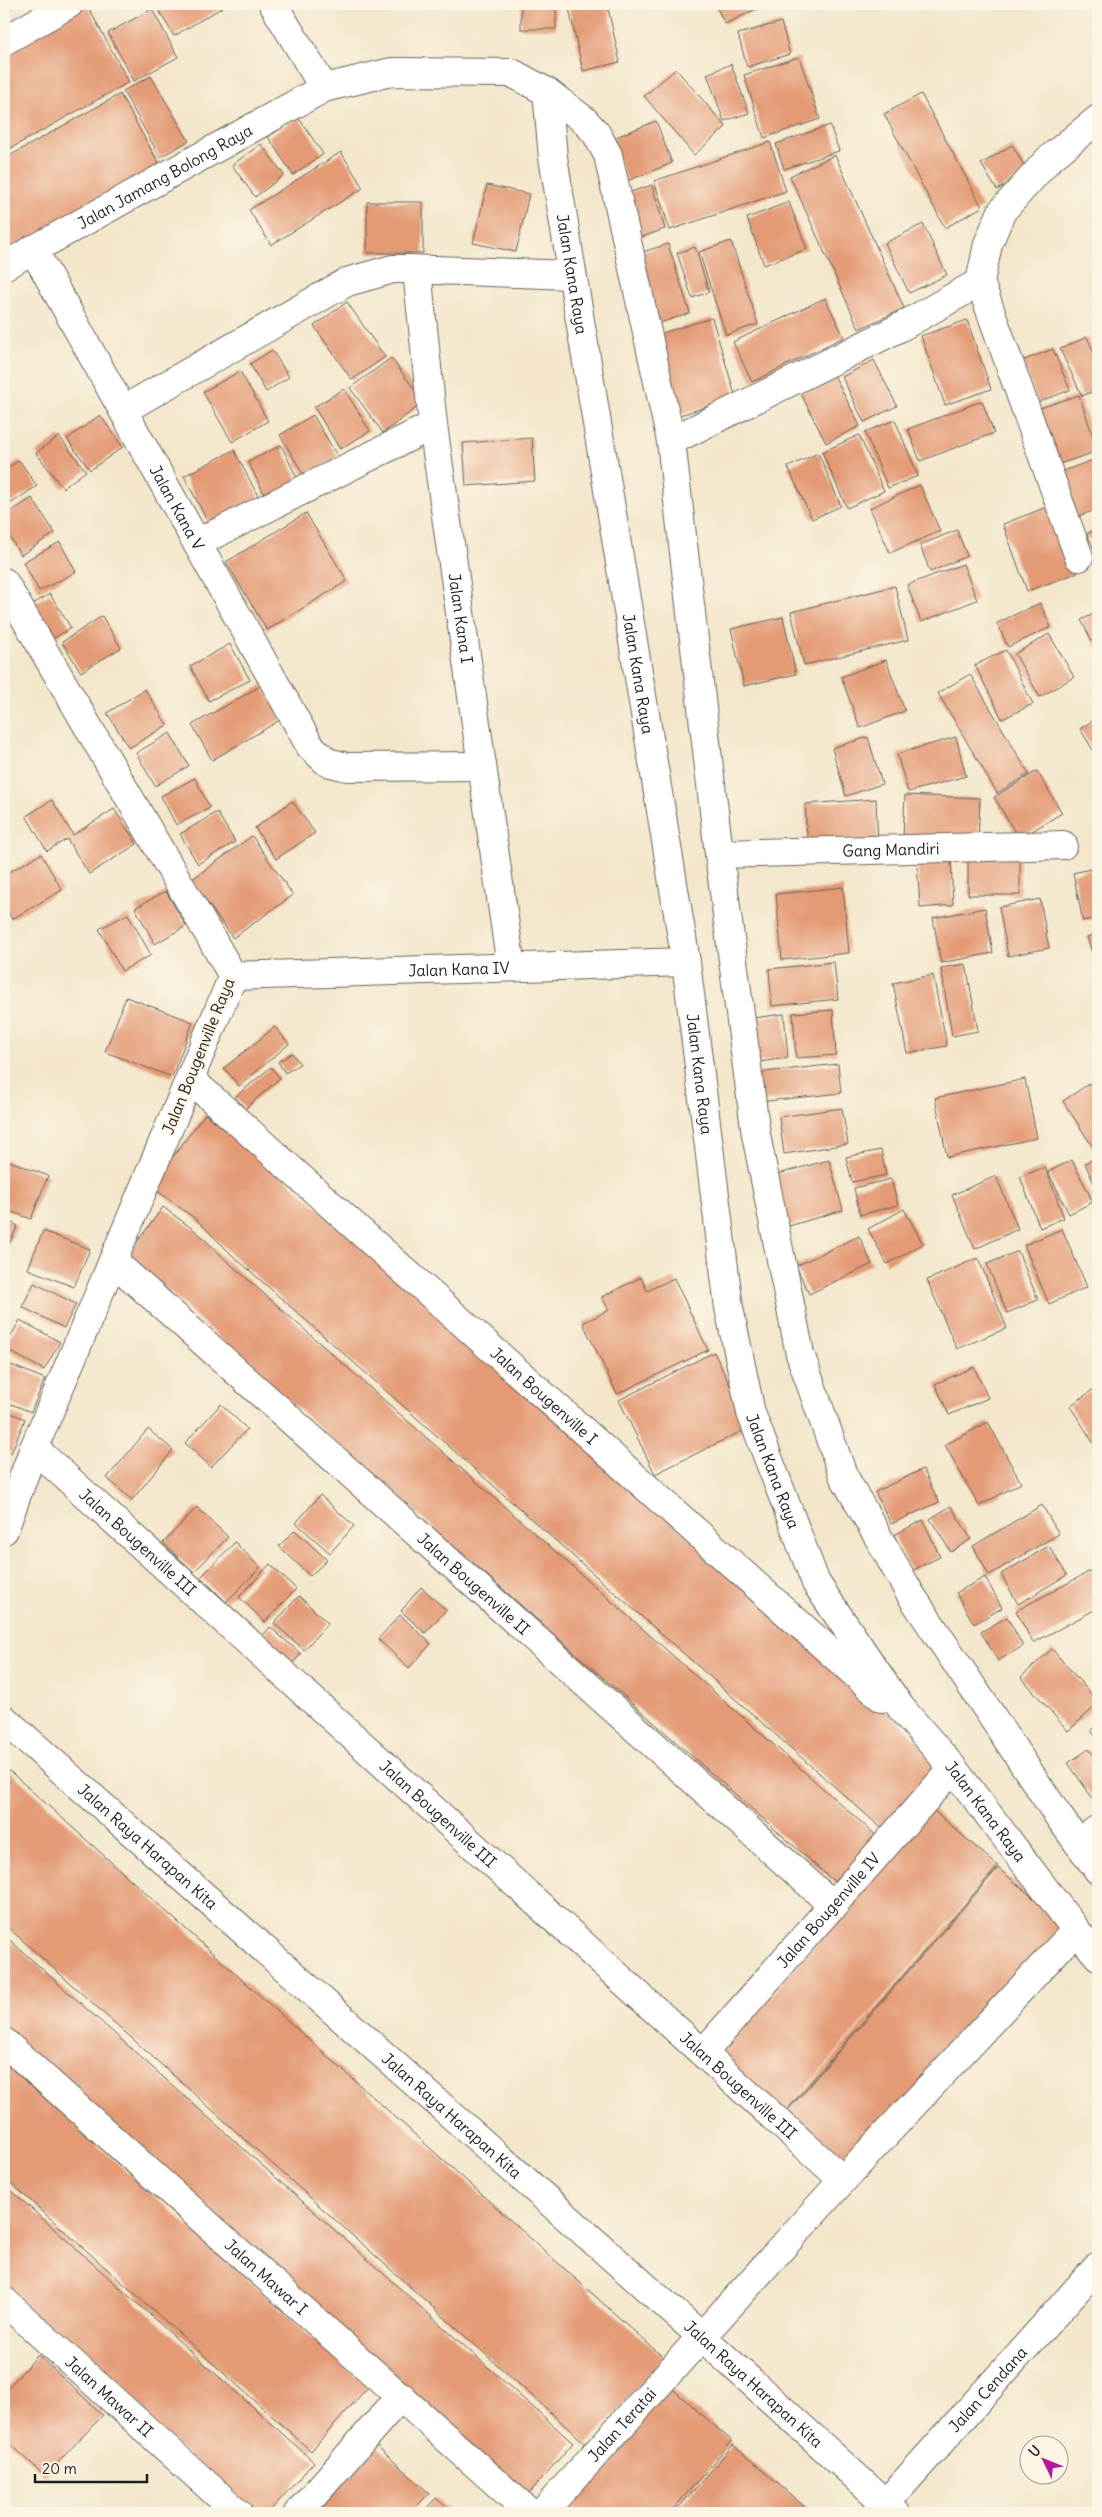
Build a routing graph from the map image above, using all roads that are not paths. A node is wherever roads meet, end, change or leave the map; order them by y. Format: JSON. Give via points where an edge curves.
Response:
{"nodes":[{"id":1,"x":69,"y":4,"type":"edge"},
{"id":2,"x":273,"y":4,"type":"edge"},
{"id":3,"x":4,"y":41,"type":"edge"},
{"id":4,"x":324,"y":88,"type":"junction"},
{"id":5,"x":548,"y":92,"type":"junction"},
{"id":6,"x":1098,"y":119,"type":"edge"},
{"id":7,"x":33,"y":249,"type":"junction"},
{"id":8,"x":4,"y":266,"type":"edge"},
{"id":9,"x":417,"y":270,"type":"junction"},
{"id":10,"x":572,"y":275,"type":"junction"},
{"id":11,"x":980,"y":282,"type":"junction"},
{"id":12,"x":123,"y":410,"type":"junction"},
{"id":13,"x":434,"y":425,"type":"junction"},
{"id":14,"x":671,"y":440,"type":"junction"},
{"id":15,"x":196,"y":543,"type":"junction"},
{"id":16,"x":1079,"y":557,"type":"dead end"},
{"id":17,"x":4,"y":582,"type":"edge"},
{"id":18,"x":482,"y":766,"type":"junction"},
{"id":19,"x":1063,"y":844,"type":"dead end"},
{"id":20,"x":719,"y":854,"type":"junction"},
{"id":21,"x":686,"y":962,"type":"junction"},
{"id":22,"x":511,"y":967,"type":"junction"},
{"id":23,"x":234,"y":976,"type":"junction"},
{"id":24,"x":190,"y":1078,"type":"junction"},
{"id":25,"x":113,"y":1261,"type":"junction"},
{"id":26,"x":34,"y":1448,"type":"junction"},
{"id":27,"x":4,"y":1530,"type":"edge"},
{"id":28,"x":901,"y":1708,"type":"junction"},
{"id":29,"x":4,"y":1719,"type":"edge"},
{"id":30,"x":953,"y":1768,"type":"junction"},
{"id":31,"x":1088,"y":1836,"type":"edge"},
{"id":32,"x":1098,"y":1870,"type":"edge"},
{"id":33,"x":834,"y":1906,"type":"junction"},
{"id":34,"x":1076,"y":1930,"type":"junction"},
{"id":35,"x":1098,"y":1956,"type":"edge"},
{"id":36,"x":4,"y":2042,"type":"edge"},
{"id":37,"x":703,"y":2053,"type":"junction"},
{"id":38,"x":843,"y":2180,"type":"junction"},
{"id":39,"x":1098,"y":2266,"type":"edge"},
{"id":40,"x":4,"y":2301,"type":"edge"},
{"id":41,"x":701,"y":2336,"type":"junction"},
{"id":42,"x":402,"y":2396,"type":"junction"},
{"id":43,"x":886,"y":2510,"type":"edge"},
{"id":44,"x":238,"y":2513,"type":"edge"},
{"id":45,"x":298,"y":2513,"type":"edge"},
{"id":46,"x":530,"y":2513,"type":"edge"},
{"id":47,"x":542,"y":2513,"type":"edge"}],
"edges":[{"from":1,"to":3,"type":"street"},
{"from":2,"to":4,"type":"street"},
{"from":4,"to":5,"type":"street","name":"Jalan Jamang Bolong Raya","via":[[390,72],[512,73]]},
{"from":4,"to":7,"type":"street","name":"Jalan Jamang Bolong Raya"},
{"from":5,"to":10,"type":"street","name":"Jalan Kana Raya","via":[[553,157]]},
{"from":5,"to":14,"type":"street","name":"Jalan Jamang Bolong Raya","via":[[584,120],[596,133],[608,155]]},
{"from":6,"to":11,"type":"street","via":[[1048,160],[1002,211],[988,244]]},
{"from":7,"to":8,"type":"street","name":"Jalan Jamang Bolong Raya"},
{"from":7,"to":12,"type":"street","name":"Jalan Kana V"},
{"from":9,"to":10,"type":"street"},
{"from":9,"to":12,"type":"street","via":[[393,270],[347,282]]},
{"from":9,"to":13,"type":"street","name":"Jalan Kana I"},
{"from":10,"to":21,"type":"street","name":"Jalan Kana Raya"},
{"from":11,"to":14,"type":"street","via":[[899,328]]},
{"from":11,"to":16,"type":"street"},
{"from":12,"to":15,"type":"street","name":"Jalan Kana V"},
{"from":13,"to":15,"type":"street"},
{"from":13,"to":18,"type":"street","name":"Jalan Kana I"},
{"from":14,"to":20,"type":"street","name":"Jalan Jamang Bolong Raya"},
{"from":15,"to":18,"type":"street","name":"Jalan Kana V","via":[[310,746],[327,762],[347,767]]},
{"from":17,"to":23,"type":"street","name":"Jalan Bougenville Raya"},
{"from":18,"to":22,"type":"street","name":"Jalan Kana I"},
{"from":19,"to":20,"type":"street","name":"Gang Mandiri"},
{"from":20,"to":31,"type":"street","name":"Jalan Jamang Bolong Raya","via":[[756,1135],[800,1354],[843,1475],[912,1595]]},
{"from":21,"to":22,"type":"street","name":"Jalan Kana IV"},
{"from":21,"to":28,"type":"street","name":"Jalan Kana Raya","via":[[729,1308],[751,1413],[816,1583]]},
{"from":22,"to":23,"type":"street","name":"Jalan Kana IV"},
{"from":23,"to":24,"type":"street","name":"Jalan Bougenville Raya"},
{"from":24,"to":25,"type":"street","name":"Jalan Bougenville Raya"},
{"from":24,"to":28,"type":"street","name":"Jalan Bougenville I","via":[[880,1696]]},
{"from":25,"to":26,"type":"street","name":"Jalan Bougenville Raya"},
{"from":25,"to":33,"type":"street","name":"Jalan Bougenville II"},
{"from":26,"to":27,"type":"street","name":"Jalan Bougenville Raya"},
{"from":26,"to":37,"type":"street","name":"Jalan Bougenville III"},
{"from":28,"to":30,"type":"street","name":"Jalan Kana Raya"},
{"from":29,"to":41,"type":"street","name":"Jalan Raya Harapan Kita"},
{"from":30,"to":33,"type":"street","name":"Jalan Bougenville IV"},
{"from":30,"to":34,"type":"street","name":"Jalan Kana Raya"},
{"from":31,"to":32,"type":"street","name":"Jalan Jamang Bolong Raya"},
{"from":33,"to":37,"type":"street","name":"Jalan Bougenville IV"},
{"from":34,"to":35,"type":"street","name":"Jalan Kana Raya"},
{"from":34,"to":38,"type":"street","name":"Jalan Teratai"},
{"from":36,"to":42,"type":"street","name":"Jalan Mawar I"},
{"from":37,"to":38,"type":"street","name":"Jalan Bougenville III"},
{"from":38,"to":41,"type":"street","name":"Jalan Teratai"},
{"from":39,"to":43,"type":"street","name":"Jalan Cendana"},
{"from":40,"to":44,"type":"street","name":"Jalan Mawar II"},
{"from":41,"to":43,"type":"street","name":"Jalan Raya Harapan Kita"},
{"from":41,"to":47,"type":"street","name":"Jalan Teratai"},
{"from":42,"to":45,"type":"street"},
{"from":42,"to":46,"type":"street","name":"Jalan Mawar I"}]}
